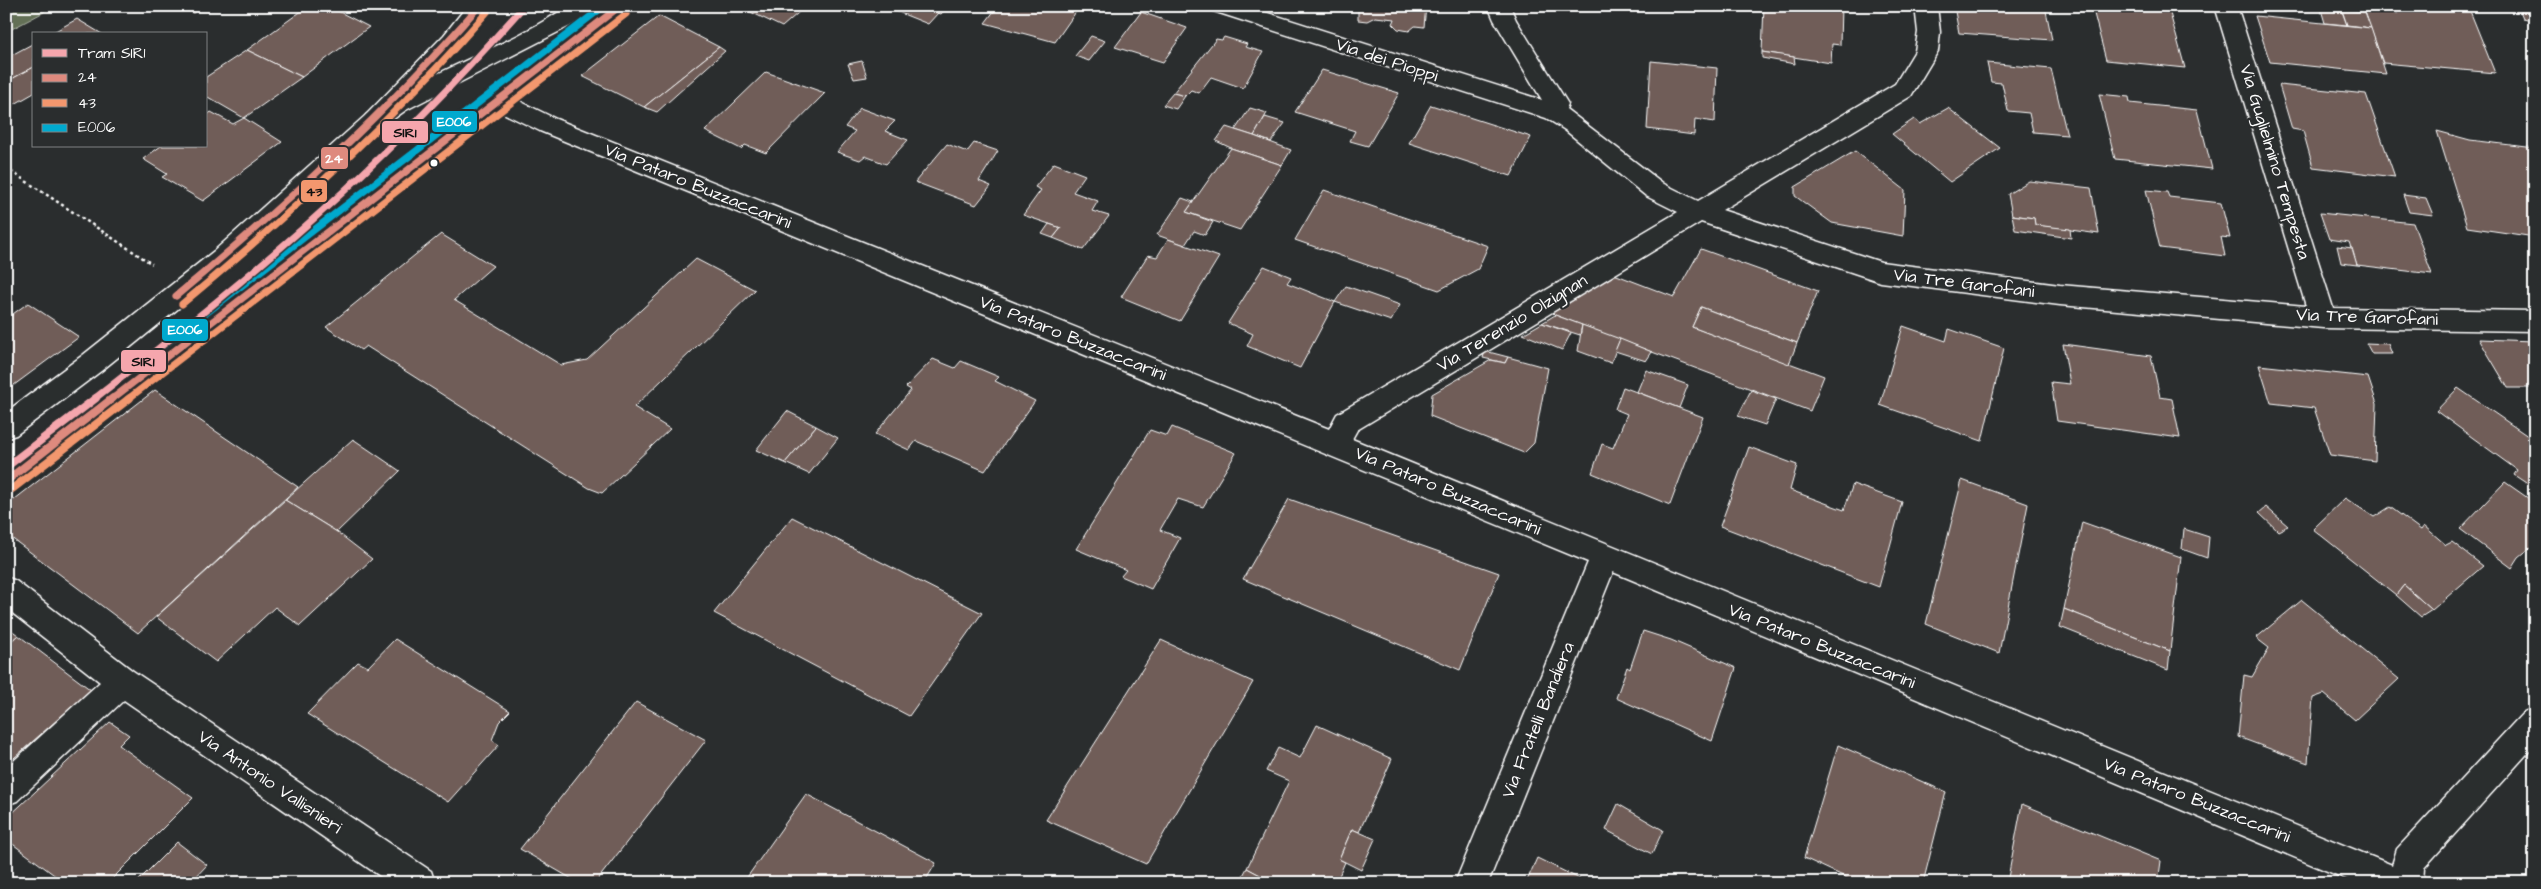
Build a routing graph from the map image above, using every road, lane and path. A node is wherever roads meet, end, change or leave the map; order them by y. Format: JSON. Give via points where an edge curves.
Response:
{"nodes":[{"id":1,"x":11,"y":6,"type":"edge"},
{"id":2,"x":479,"y":6,"type":"edge"},
{"id":3,"x":584,"y":6,"type":"edge"},
{"id":4,"x":620,"y":6,"type":"edge"},
{"id":5,"x":1221,"y":6,"type":"edge"},
{"id":6,"x":1499,"y":6,"type":"edge"},
{"id":7,"x":1926,"y":6,"type":"edge"},
{"id":8,"x":2226,"y":6,"type":"edge"},
{"id":9,"x":6,"y":13,"type":"edge"},
{"id":10,"x":499,"y":101,"type":"junction"},
{"id":11,"x":1554,"y":112,"type":"junction"},
{"id":12,"x":374,"y":121,"type":"junction"},
{"id":13,"x":6,"y":168,"type":"edge"},
{"id":14,"x":1699,"y":212,"type":"junction"},
{"id":15,"x":158,"y":270,"type":"dead end"},
{"id":16,"x":2323,"y":318,"type":"junction"},
{"id":17,"x":2535,"y":321,"type":"edge"},
{"id":18,"x":6,"y":426,"type":"edge"},
{"id":19,"x":1335,"y":444,"type":"junction"},
{"id":20,"x":6,"y":481,"type":"edge"},
{"id":21,"x":1605,"y":556,"type":"junction"},
{"id":22,"x":6,"y":590,"type":"edge"},
{"id":23,"x":122,"y":681,"type":"junction"},
{"id":24,"x":2535,"y":722,"type":"edge"},
{"id":25,"x":6,"y":790,"type":"edge"},
{"id":26,"x":419,"y":883,"type":"edge"},
{"id":27,"x":1470,"y":883,"type":"edge"},
{"id":28,"x":2396,"y":883,"type":"edge"},
{"id":29,"x":2406,"y":883,"type":"edge"}],
"edges":[{"from":1,"to":9,"type":"path"},
{"from":2,"to":12,"type":"street","via":[[452,40]]},
{"from":3,"to":12,"type":"street","via":[[504,52],[398,104]]},
{"from":4,"to":10,"type":"street"},
{"from":5,"to":11,"type":"street","name":"Via dei Pioppi"},
{"from":6,"to":11,"type":"street","via":[[1556,104]]},
{"from":7,"to":14,"type":"street","name":"Via Terenzio Olzignan","via":[[1931,31],[1925,60],[1903,90]]},
{"from":8,"to":16,"type":"street","name":"Via Guglielmino Tempesta"},
{"from":10,"to":19,"type":"street","name":"Via Pataro Buzzaccarini","via":[[548,125]]},
{"from":10,"to":20,"type":"street"},
{"from":11,"to":14,"type":"street","name":"Via Tre Garofani","via":[[1655,190]]},
{"from":12,"to":18,"type":"street","via":[[223,258]]},
{"from":13,"to":15,"type":"path"},
{"from":14,"to":16,"type":"street","name":"Via Tre Garofani","via":[[1882,272],[2060,295]]},
{"from":14,"to":19,"type":"street","name":"Via Terenzio Olzignan","via":[[1347,422]]},
{"from":16,"to":17,"type":"street","name":"Via Tre Garofani"},
{"from":19,"to":21,"type":"street","name":"Via Pataro Buzzaccarini"},
{"from":21,"to":27,"type":"street","name":"Via Fratelli Bandiera"},
{"from":21,"to":28,"type":"street","name":"Via Pataro Buzzaccarini"},
{"from":22,"to":23,"type":"street","name":"Via Antonio Vallisnieri"},
{"from":23,"to":25,"type":"street"},
{"from":23,"to":26,"type":"street","name":"Via Antonio Vallisnieri"},
{"from":24,"to":29,"type":"street","via":[[2409,861]]}]}
